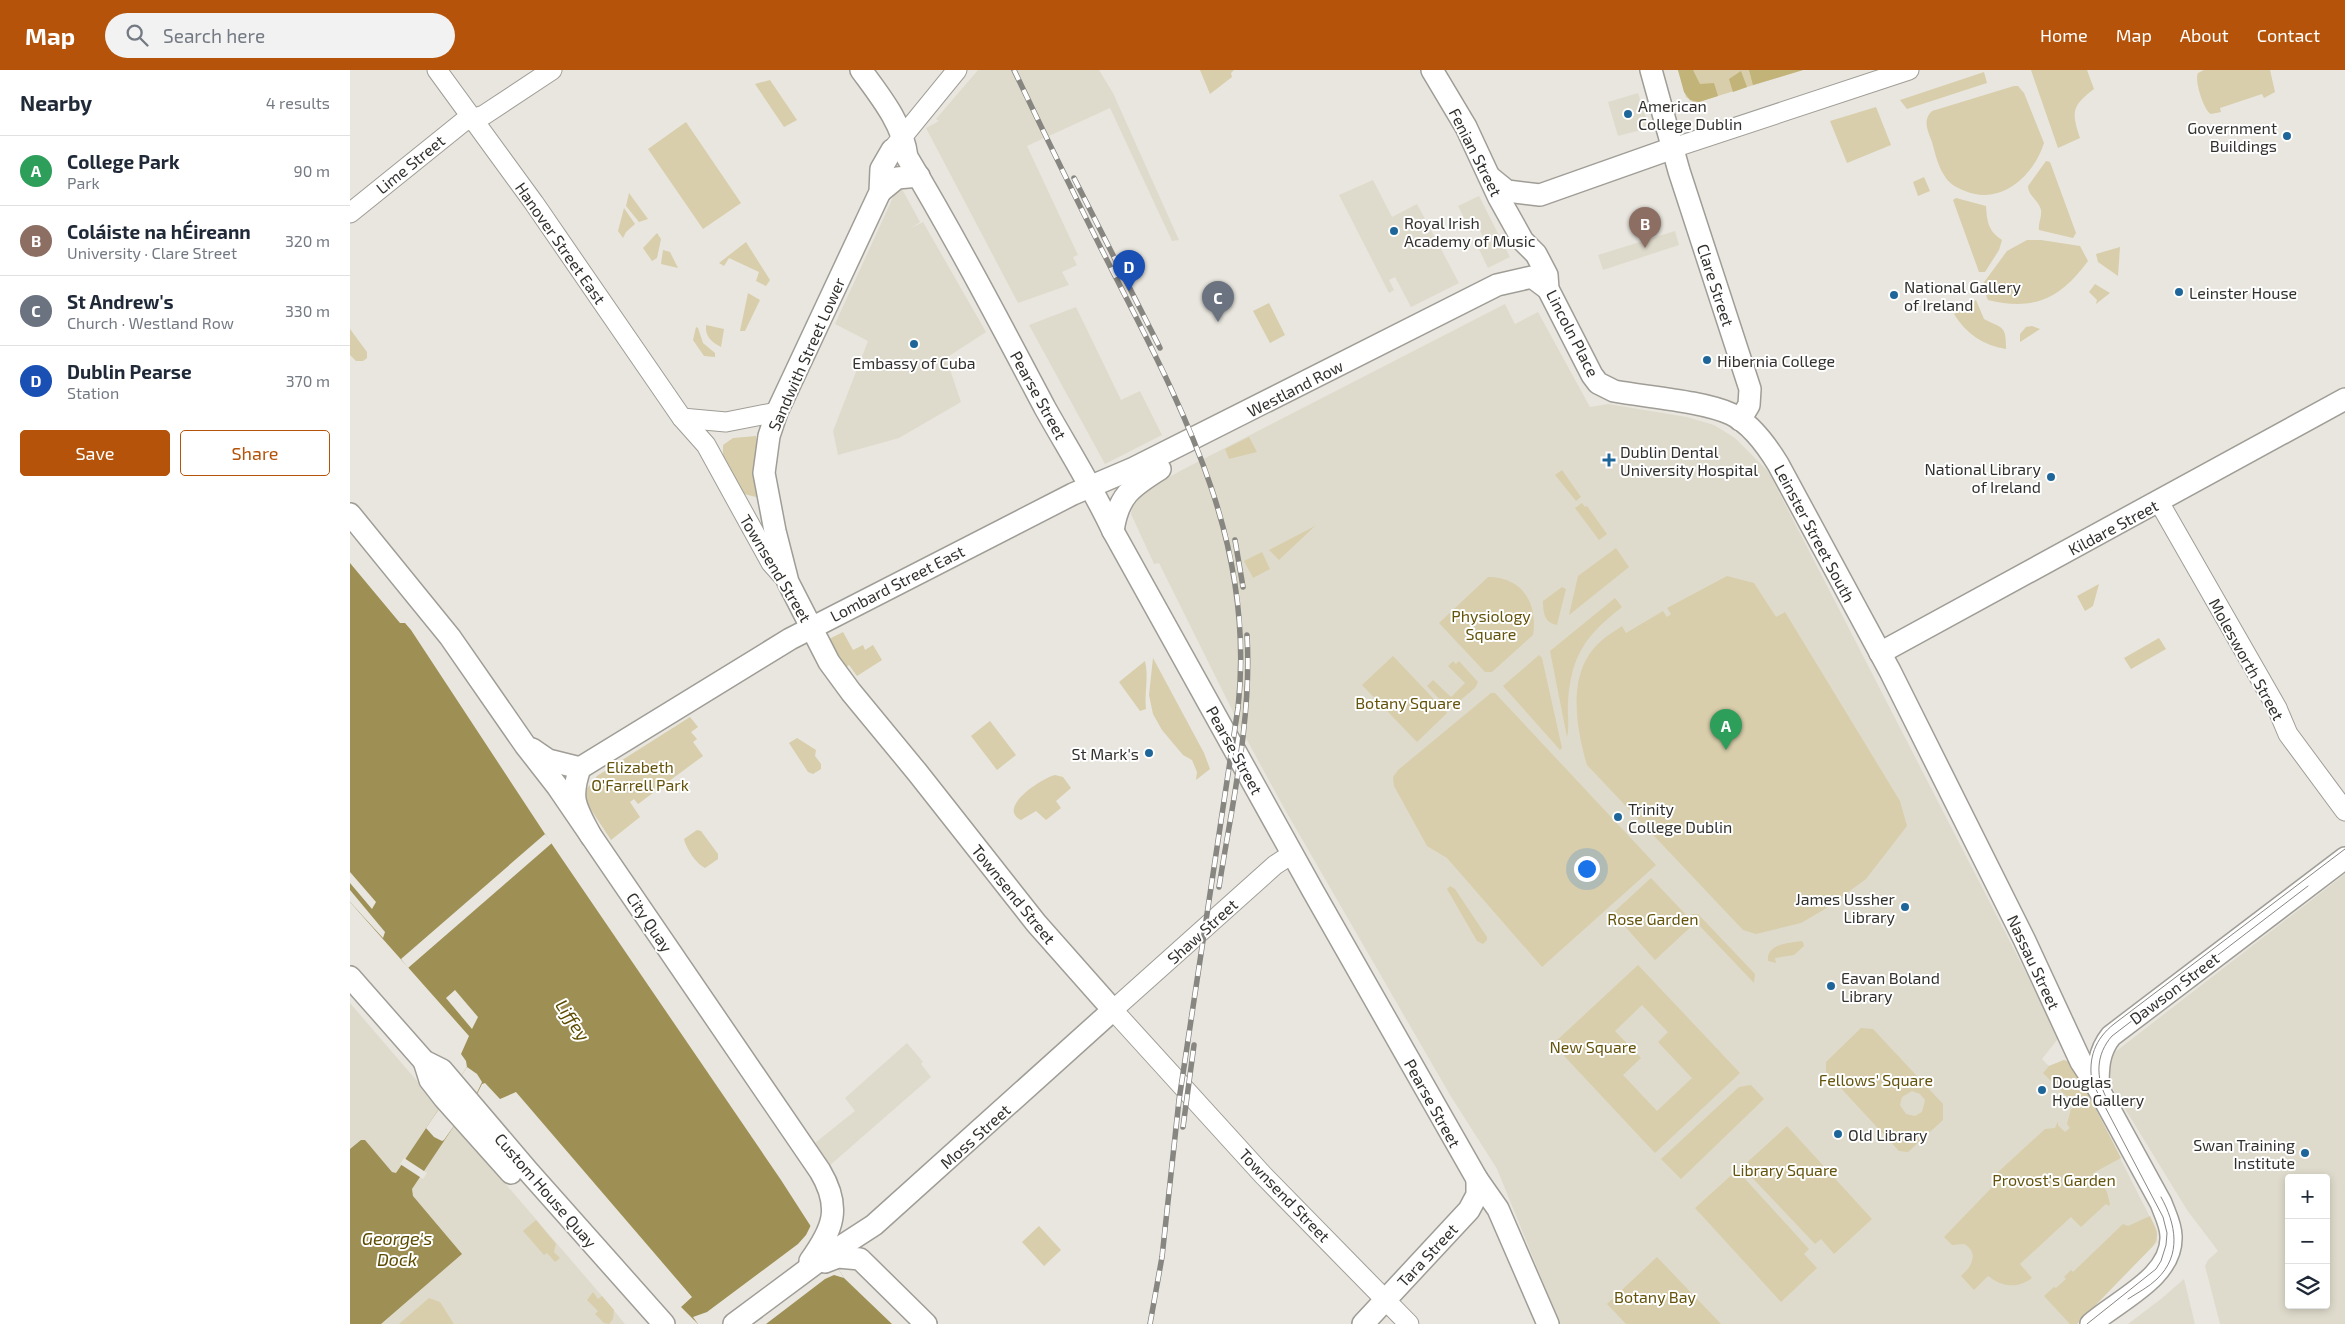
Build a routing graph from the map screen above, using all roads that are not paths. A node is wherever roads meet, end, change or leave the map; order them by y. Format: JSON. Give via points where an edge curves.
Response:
{"nodes":[{"id":1,"x":437,"y":70,"type":"edge"},
{"id":2,"x":552,"y":70,"type":"edge"},
{"id":3,"x":860,"y":70,"type":"edge"},
{"id":4,"x":957,"y":70,"type":"edge"},
{"id":5,"x":1432,"y":70,"type":"edge"},
{"id":6,"x":1651,"y":70,"type":"edge"},
{"id":7,"x":1909,"y":70,"type":"edge"},
{"id":8,"x":472,"y":118,"type":"junction"},
{"id":9,"x":900,"y":148,"type":"junction"},
{"id":10,"x":1672,"y":148,"type":"junction"},
{"id":11,"x":919,"y":176,"type":"junction"},
{"id":12,"x":1491,"y":178,"type":"junction"},
{"id":13,"x":880,"y":192,"type":"junction"},
{"id":14,"x":1540,"y":196,"type":"junction"},
{"id":15,"x":350,"y":213,"type":"edge"},
{"id":16,"x":1521,"y":237,"type":"junction"},
{"id":17,"x":1498,"y":285,"type":"junction"},
{"id":18,"x":1548,"y":289,"type":"junction"},
{"id":19,"x":2345,"y":399,"type":"edge"},
{"id":20,"x":776,"y":412,"type":"junction"},
{"id":21,"x":682,"y":418,"type":"junction"},
{"id":22,"x":1740,"y":420,"type":"junction"},
{"id":23,"x":1228,"y":422,"type":"junction"},
{"id":24,"x":1091,"y":488,"type":"junction"},
{"id":25,"x":2159,"y":502,"type":"junction"},
{"id":26,"x":350,"y":514,"type":"edge"},
{"id":27,"x":1113,"y":531,"type":"junction"},
{"id":28,"x":788,"y":582,"type":"junction"},
{"id":29,"x":811,"y":628,"type":"junction"},
{"id":30,"x":1880,"y":654,"type":"junction"},
{"id":31,"x":526,"y":745,"type":"junction"},
{"id":32,"x":580,"y":768,"type":"junction"},
{"id":33,"x":2345,"y":811,"type":"edge"},
{"id":34,"x":591,"y":836,"type":"junction"},
{"id":35,"x":2345,"y":848,"type":"edge"},
{"id":36,"x":1292,"y":854,"type":"junction"},
{"id":37,"x":2345,"y":858,"type":"edge"},
{"id":38,"x":2282,"y":906,"type":"junction"},
{"id":39,"x":350,"y":977,"type":"edge"},
{"id":40,"x":1113,"y":1010,"type":"junction"},
{"id":41,"x":2098,"y":1088,"type":"junction"},
{"id":42,"x":467,"y":1112,"type":"junction"},
{"id":43,"x":1476,"y":1180,"type":"junction"},
{"id":44,"x":828,"y":1252,"type":"junction"},
{"id":45,"x":1385,"y":1300,"type":"junction"},
{"id":46,"x":646,"y":1324,"type":"edge"},
{"id":47,"x":664,"y":1324,"type":"edge"},
{"id":48,"x":734,"y":1324,"type":"edge"},
{"id":49,"x":926,"y":1324,"type":"edge"},
{"id":50,"x":1363,"y":1324,"type":"edge"},
{"id":51,"x":1409,"y":1324,"type":"edge"},
{"id":52,"x":1548,"y":1324,"type":"edge"},
{"id":53,"x":2091,"y":1324,"type":"edge"}],
"edges":[{"from":1,"to":8,"type":"street","name":"Hanover Street East"},
{"from":2,"to":8,"type":"street","name":"Lime Street","via":[[484,115]]},
{"from":3,"to":9,"type":"main road","name":"Pearse Street","via":[[889,107]]},
{"from":4,"to":9,"type":"street"},
{"from":5,"to":12,"type":"main road","name":"Fenian Street","via":[[1466,127]]},
{"from":6,"to":10,"type":"main road","name":"Clare Street"},
{"from":7,"to":10,"type":"street"},
{"from":8,"to":15,"type":"street","name":"Lime Street"},
{"from":8,"to":21,"type":"street","name":"Hanover Street East"},
{"from":9,"to":11,"type":"main road","name":"Pearse Street"},
{"from":9,"to":13,"type":"main road","name":"Sandwith Street Lower","via":[[881,169]]},
{"from":10,"to":14,"type":"main road"},
{"from":10,"to":22,"type":"main road","name":"Clare Street","via":[[1750,389],[1749,405]]},
{"from":11,"to":13,"type":"main road","via":[[897,178]]},
{"from":11,"to":24,"type":"main road","name":"Pearse Street"},
{"from":12,"to":14,"type":"main road","via":[[1507,191]]},
{"from":12,"to":16,"type":"main road","name":"Fenian Street"},
{"from":13,"to":20,"type":"main road","name":"Sandwith Street Lower"},
{"from":14,"to":16,"type":"main road","via":[[1528,210]]},
{"from":16,"to":17,"type":"main road","name":"Westland Row","via":[[1524,262]]},
{"from":16,"to":18,"type":"main road","name":"Lincoln Place","via":[[1536,254],[1547,275]]},
{"from":17,"to":18,"type":"main road","name":"Westland Row","via":[[1532,277]]},
{"from":17,"to":23,"type":"main road","name":"Westland Row"},
{"from":18,"to":22,"type":"main road","name":"Lincoln Place","via":[[1598,383],[1614,391],[1723,411]]},
{"from":19,"to":25,"type":"main road","name":"Kildare Street"},
{"from":20,"to":21,"type":"street","via":[[726,422]]},
{"from":20,"to":28,"type":"main road","name":"Sandwith Street Lower","via":[[764,473]]},
{"from":21,"to":28,"type":"street","name":"Townsend Street","via":[[706,445],[771,563]]},
{"from":22,"to":30,"type":"main road","name":"Leinster Street South","via":[[1775,459]]},
{"from":23,"to":24,"type":"main road","name":"Westland Row"},
{"from":23,"to":27,"type":"main road","via":[[1221,434],[1128,490],[1117,510]]},
{"from":24,"to":27,"type":"main road","name":"Pearse Street"},
{"from":24,"to":29,"type":"main road","name":"Lombard Street East","via":[[951,555]]},
{"from":25,"to":30,"type":"main road","name":"Kildare Street"},
{"from":25,"to":33,"type":"street","name":"Molesworth Street","via":[[2277,708],[2288,734]]},
{"from":26,"to":31,"type":"main road","name":"City Quay","via":[[467,660]]},
{"from":27,"to":36,"type":"main road","name":"Pearse Street"},
{"from":28,"to":29,"type":"main road","name":"Townsend Street"},
{"from":29,"to":32,"type":"main road","name":"Lombard Street East"},
{"from":29,"to":40,"type":"main road","name":"Townsend Street","via":[[829,662],[851,692],[1036,923]]},
{"from":30,"to":41,"type":"main road","name":"Nassau Street","via":[[2024,939],[2075,1050]]},
{"from":31,"to":32,"type":"main road","via":[[548,760]]},
{"from":31,"to":34,"type":"main road","name":"City Quay"},
{"from":32,"to":34,"type":"main road","via":[[573,790],[577,808]]},
{"from":34,"to":44,"type":"main road","name":"City Quay","via":[[828,1185],[833,1208]]},
{"from":35,"to":38,"type":"main road","name":"Dawson Street","via":[[2283,895]]},
{"from":36,"to":40,"type":"street","name":"Shaw Street","via":[[1275,865]]},
{"from":36,"to":43,"type":"main road","name":"Pearse Street"},
{"from":37,"to":38,"type":"main road","name":"Dawson Street"},
{"from":38,"to":41,"type":"main road","name":"Dawson Street","via":[[2111,1036],[2099,1060]]},
{"from":39,"to":42,"type":"main road","name":"Custom House Quay","via":[[424,1061],[430,1080],[448,1090]]},
{"from":40,"to":44,"type":"main road","name":"Moss Street","via":[[874,1225]]},
{"from":40,"to":45,"type":"street","name":"Townsend Street","via":[[1263,1175]]},
{"from":41,"to":53,"type":"main road","name":"Nassau Street","via":[[2161,1203],[2170,1226],[2171,1245],[2168,1258],[2159,1271]]},
{"from":42,"to":46,"type":"main road","name":"Custom House Quay"},
{"from":42,"to":47,"type":"main road","name":"Custom House Quay","via":[[528,1171]]},
{"from":43,"to":45,"type":"main road","name":"Tara Street","via":[[1478,1195],[1469,1210]]},
{"from":43,"to":52,"type":"main road","name":"Pearse Street","via":[[1498,1208]]},
{"from":44,"to":48,"type":"main road","name":"Moss Street"},
{"from":44,"to":49,"type":"main road","via":[[860,1259]]},
{"from":45,"to":50,"type":"main road","name":"Tara Street"},
{"from":45,"to":51,"type":"street","name":"Townsend Street"}]}
